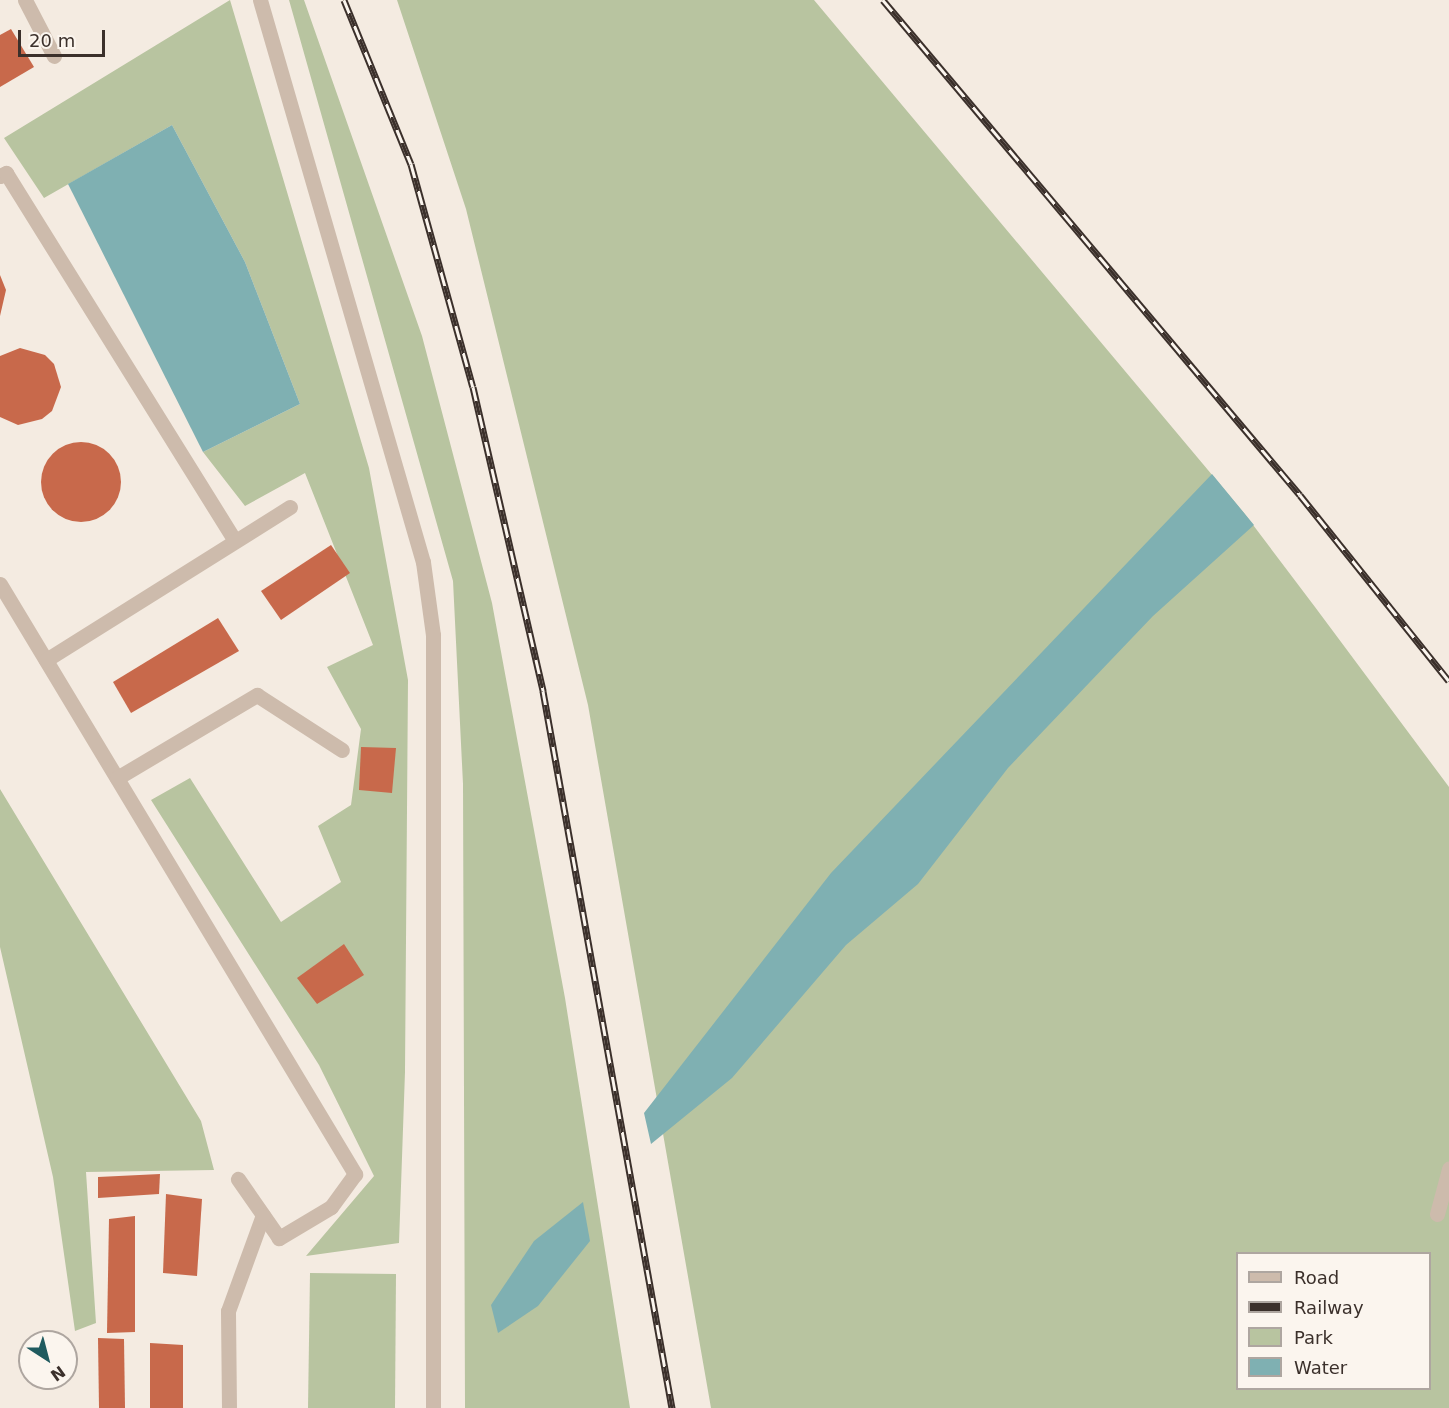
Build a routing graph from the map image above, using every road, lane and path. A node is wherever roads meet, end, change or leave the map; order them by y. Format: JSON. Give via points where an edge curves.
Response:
{"nodes":[{"id":1,"x":25,"y":0,"type":"edge"},
{"id":2,"x":260,"y":0,"type":"edge"},
{"id":3,"x":54,"y":56,"type":"dead end"},
{"id":4,"x":0,"y":176,"type":"edge"},
{"id":5,"x":290,"y":507,"type":"dead end"},
{"id":6,"x":235,"y":541,"type":"junction"},
{"id":7,"x":0,"y":584,"type":"edge"},
{"id":8,"x":46,"y":660,"type":"junction"},
{"id":9,"x":342,"y":750,"type":"dead end"},
{"id":10,"x":117,"y":778,"type":"junction"},
{"id":11,"x":1449,"y":1169,"type":"edge"},
{"id":12,"x":238,"y":1179,"type":"dead end"},
{"id":13,"x":263,"y":1215,"type":"junction"},
{"id":14,"x":1437,"y":1215,"type":"dead end"},
{"id":15,"x":229,"y":1408,"type":"edge"},
{"id":16,"x":433,"y":1408,"type":"edge"}],
"edges":[{"from":1,"to":3,"type":"street"},
{"from":2,"to":16,"type":"street","via":[[423,562],[433,635]]},
{"from":4,"to":6,"type":"street","via":[[6,172]]},
{"from":5,"to":6,"type":"street"},
{"from":6,"to":8,"type":"street"},
{"from":7,"to":8,"type":"street"},
{"from":8,"to":10,"type":"street"},
{"from":9,"to":10,"type":"street","via":[[257,694]]},
{"from":10,"to":13,"type":"street","via":[[355,1174],[331,1207],[279,1238]]},
{"from":11,"to":14,"type":"street"},
{"from":12,"to":13,"type":"street"},
{"from":13,"to":15,"type":"street","via":[[228,1311]]}]}
